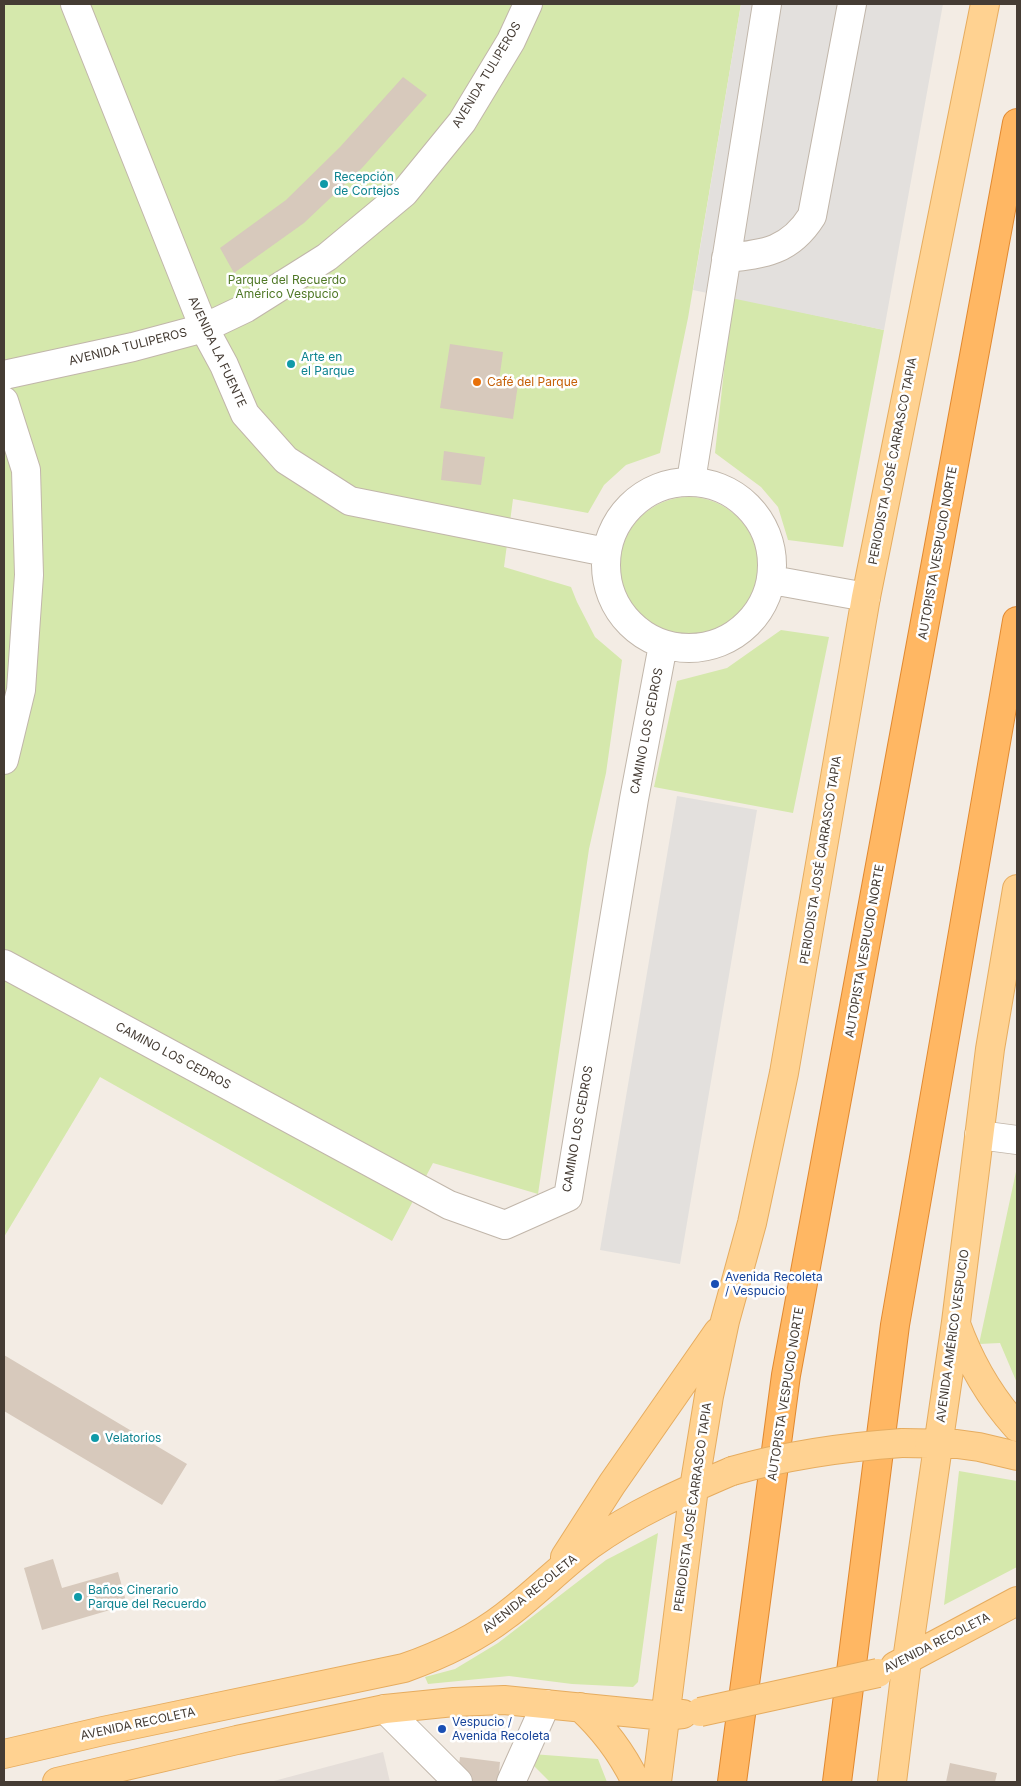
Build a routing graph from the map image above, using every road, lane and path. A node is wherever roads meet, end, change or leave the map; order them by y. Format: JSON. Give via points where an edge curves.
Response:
{"nodes":[{"id":1,"x":75,"y":4,"type":"edge"},
{"id":2,"x":528,"y":4,"type":"edge"},
{"id":3,"x":767,"y":4,"type":"edge"},
{"id":4,"x":852,"y":4,"type":"edge"},
{"id":5,"x":985,"y":4,"type":"edge"},
{"id":6,"x":1017,"y":124,"type":"edge"},
{"id":7,"x":726,"y":258,"type":"junction"},
{"id":8,"x":204,"y":328,"type":"junction"},
{"id":9,"x":4,"y":375,"type":"edge"},
{"id":10,"x":4,"y":401,"type":"edge"},
{"id":11,"x":691,"y":481,"type":"junction"},
{"id":12,"x":606,"y":552,"type":"junction"},
{"id":13,"x":772,"y":580,"type":"junction"},
{"id":14,"x":866,"y":597,"type":"junction"},
{"id":15,"x":1017,"y":621,"type":"edge"},
{"id":16,"x":663,"y":645,"type":"junction"},
{"id":17,"x":4,"y":760,"type":"edge"},
{"id":18,"x":1017,"y":890,"type":"edge"},
{"id":19,"x":4,"y":964,"type":"edge"},
{"id":20,"x":979,"y":1135,"type":"junction"},
{"id":21,"x":1017,"y":1140,"type":"edge"},
{"id":22,"x":725,"y":1321,"type":"junction"},
{"id":23,"x":956,"y":1322,"type":"junction"},
{"id":24,"x":1017,"y":1427,"type":"edge"},
{"id":25,"x":938,"y":1443,"type":"junction"},
{"id":26,"x":1017,"y":1456,"type":"edge"},
{"id":27,"x":694,"y":1488,"type":"junction"},
{"id":28,"x":554,"y":1573,"type":"junction"},
{"id":29,"x":1017,"y":1601,"type":"edge"},
{"id":30,"x":907,"y":1660,"type":"junction"},
{"id":31,"x":546,"y":1704,"type":"junction"},
{"id":32,"x":580,"y":1707,"type":"junction"},
{"id":33,"x":385,"y":1710,"type":"junction"},
{"id":34,"x":665,"y":1716,"type":"junction"},
{"id":35,"x":4,"y":1754,"type":"edge"},
{"id":36,"x":57,"y":1782,"type":"edge"},
{"id":37,"x":458,"y":1782,"type":"edge"},
{"id":38,"x":511,"y":1782,"type":"edge"},
{"id":39,"x":636,"y":1782,"type":"edge"},
{"id":40,"x":658,"y":1782,"type":"edge"},
{"id":41,"x":732,"y":1782,"type":"edge"},
{"id":42,"x":837,"y":1782,"type":"edge"},
{"id":43,"x":892,"y":1782,"type":"edge"}],
"edges":[{"from":1,"to":8,"type":"street","name":"AVENIDA LA FUENTE"},
{"from":2,"to":8,"type":"street","name":"AVENIDA TULIPEROS","via":[[511,41],[462,122],[404,193],[327,257],[246,308]]},
{"from":3,"to":7,"type":"street"},
{"from":4,"to":7,"type":"street","via":[[812,216],[803,231],[784,245],[760,254]]},
{"from":5,"to":14,"type":"main road","name":"PERIODISTA JOSÉ CARRASCO TAPIA"},
{"from":6,"to":41,"type":"highway","name":"AUTOPISTA VESPUCIO NORTE","via":[[786,1375]]},
{"from":7,"to":11,"type":"street"},
{"from":8,"to":9,"type":"street","name":"AVENIDA TULIPEROS"},
{"from":8,"to":12,"type":"street","name":"AVENIDA LA FUENTE","via":[[245,414],[286,460],[350,502]]},
{"from":10,"to":17,"type":"street","via":[[26,470],[29,575],[21,690]]},
{"from":11,"to":12,"type":"street","via":[[667,484],[645,493],[627,508],[613,529]]},
{"from":11,"to":13,"type":"street","via":[[719,486],[744,502],[762,524],[772,551]]},
{"from":12,"to":16,"type":"street","via":[[606,575],[612,598],[624,618],[642,634]]},
{"from":13,"to":14,"type":"street"},
{"from":13,"to":16,"type":"street","via":[[762,607],[744,629],[719,644],[691,649]]},
{"from":14,"to":22,"type":"main road","name":"PERIODISTA JOSÉ CARRASCO TAPIA","via":[[784,1073],[752,1223]]},
{"from":15,"to":42,"type":"highway","via":[[895,1325]]},
{"from":16,"to":19,"type":"street","name":"CAMINO LOS CEDROS","via":[[568,1197],[505,1225],[449,1205]]},
{"from":18,"to":20,"type":"main road","name":"AVENIDA AMÉRICO VESPUCIO"},
{"from":20,"to":21,"type":"street"},
{"from":20,"to":23,"type":"main road","name":"AVENIDA AMÉRICO VESPUCIO"},
{"from":22,"to":27,"type":"main road","name":"PERIODISTA JOSÉ CARRASCO TAPIA"},
{"from":22,"to":28,"type":"main road"},
{"from":23,"to":24,"type":"main road","via":[[964,1346],[988,1391]]},
{"from":23,"to":25,"type":"main road","name":"AVENIDA AMÉRICO VESPUCIO"},
{"from":25,"to":26,"type":"main road","name":"AVENIDA RECOLETA","via":[[979,1447]]},
{"from":25,"to":27,"type":"main road","name":"AVENIDA RECOLETA","bridge":true,"via":[[818,1451],[732,1471]]},
{"from":25,"to":30,"type":"main road","name":"AVENIDA AMÉRICO VESPUCIO"},
{"from":27,"to":28,"type":"main road","name":"AVENIDA RECOLETA","via":[[632,1519]]},
{"from":27,"to":34,"type":"main road","name":"PERIODISTA JOSÉ CARRASCO TAPIA"},
{"from":28,"to":35,"type":"main road","name":"AVENIDA RECOLETA","via":[[506,1616],[481,1633],[451,1650],[404,1668]]},
{"from":29,"to":30,"type":"main road","name":"AVENIDA RECOLETA"},
{"from":30,"to":34,"type":"main road","name":"AVENIDA RECOLETA","bridge":true,"via":[[878,1673],[700,1712]]},
{"from":30,"to":43,"type":"main road","name":"AVENIDA AMÉRICO VESPUCIO"},
{"from":31,"to":32,"type":"main road","name":"AVENIDA RECOLETA"},
{"from":31,"to":33,"type":"main road","name":"AVENIDA RECOLETA","via":[[504,1700]]},
{"from":31,"to":38,"type":"street"},
{"from":32,"to":34,"type":"main road","name":"AVENIDA RECOLETA"},
{"from":32,"to":39,"type":"main road","via":[[609,1737]]},
{"from":33,"to":36,"type":"main road","name":"AVENIDA RECOLETA"},
{"from":33,"to":37,"type":"street"},
{"from":34,"to":40,"type":"main road"}]}
